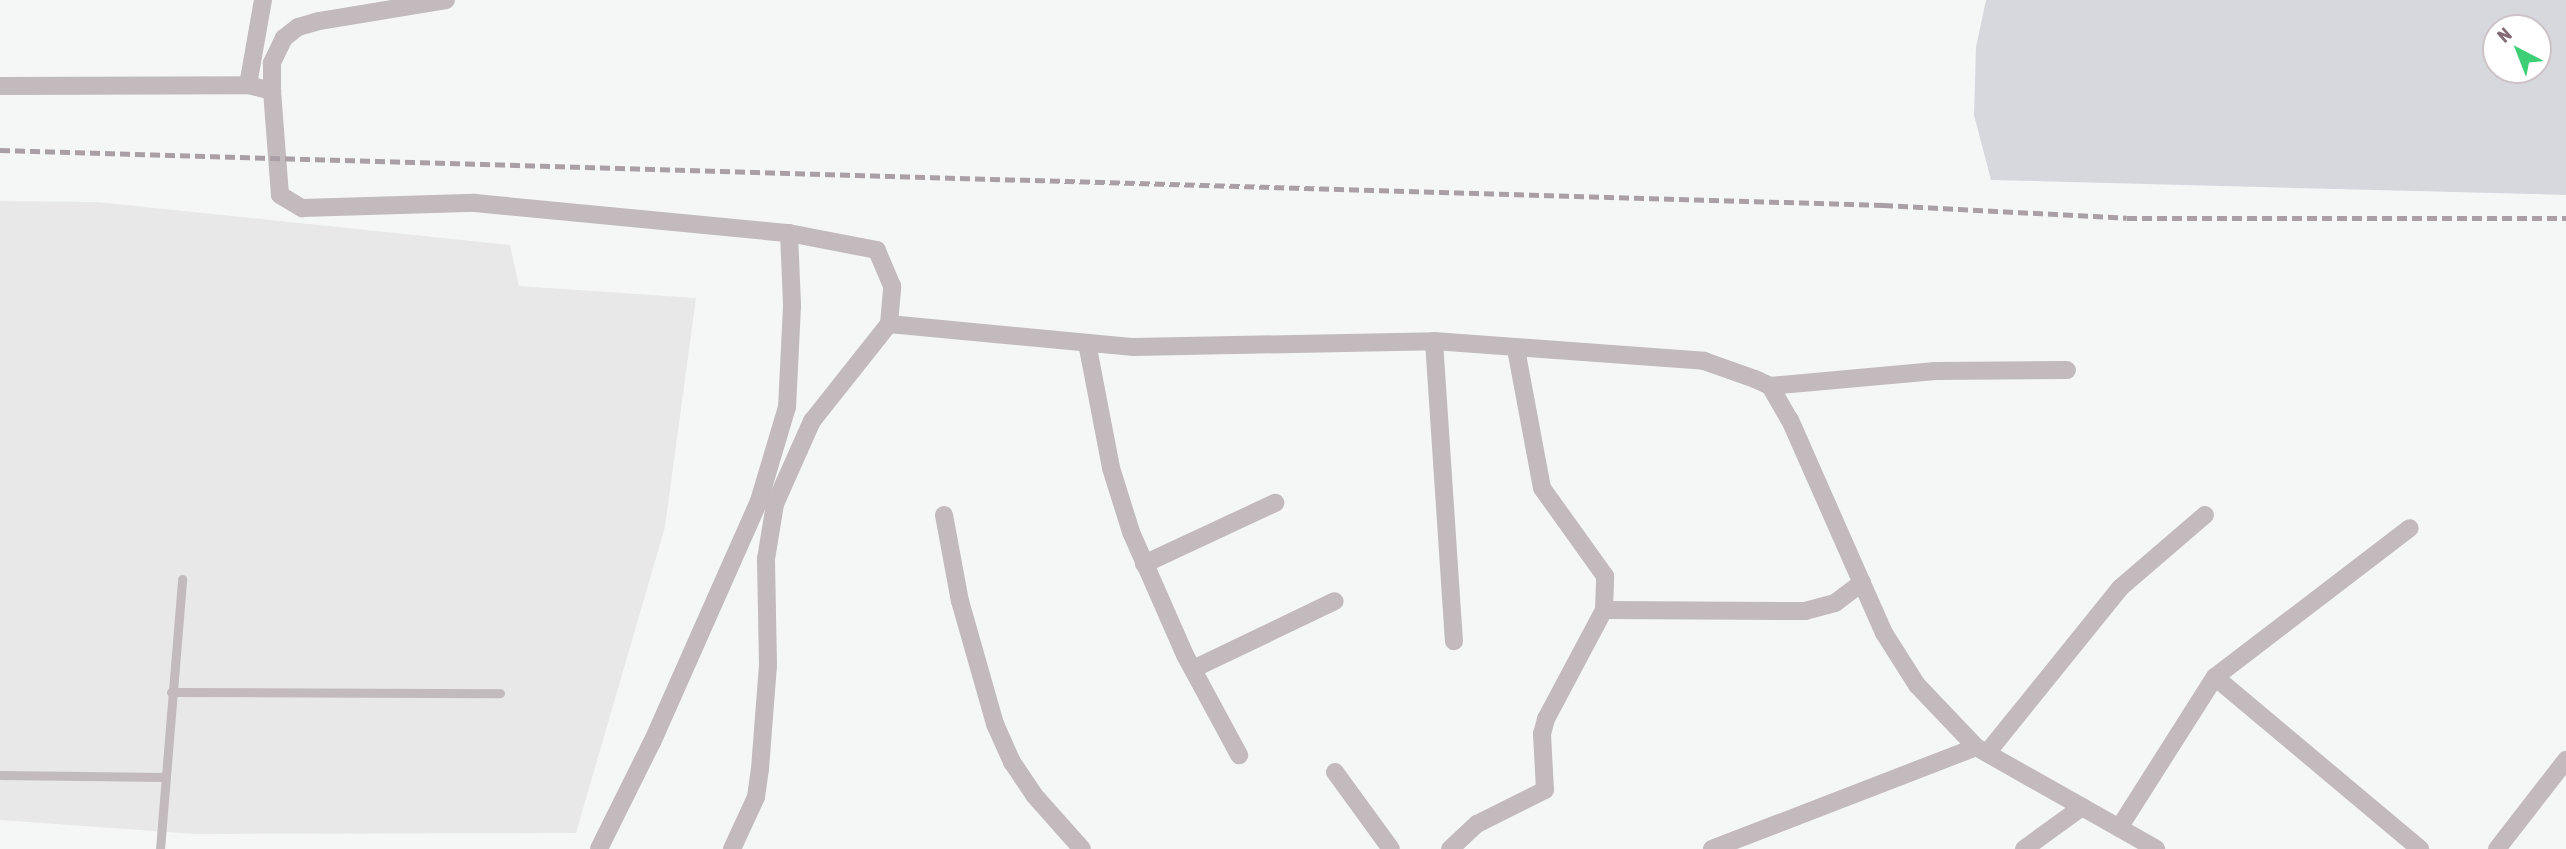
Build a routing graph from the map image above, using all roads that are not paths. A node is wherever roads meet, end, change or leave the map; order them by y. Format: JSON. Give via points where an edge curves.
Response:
{"nodes":[{"id":1,"x":263,"y":0,"type":"edge"},
{"id":2,"x":446,"y":0,"type":"edge"},
{"id":3,"x":248,"y":85,"type":"junction"},
{"id":4,"x":0,"y":86,"type":"edge"},
{"id":5,"x":272,"y":91,"type":"junction"},
{"id":6,"x":789,"y":233,"type":"junction"},
{"id":7,"x":890,"y":324,"type":"junction"},
{"id":8,"x":1434,"y":341,"type":"junction"},
{"id":9,"x":1087,"y":343,"type":"junction"},
{"id":10,"x":1516,"y":349,"type":"junction"},
{"id":11,"x":2067,"y":369,"type":"dead end"},
{"id":12,"x":1770,"y":386,"type":"junction"},
{"id":13,"x":1275,"y":503,"type":"dead end"},
{"id":14,"x":944,"y":515,"type":"dead end"},
{"id":15,"x":2205,"y":515,"type":"dead end"},
{"id":16,"x":2410,"y":528,"type":"dead end"},
{"id":17,"x":1144,"y":564,"type":"junction"},
{"id":18,"x":182,"y":579,"type":"dead end"},
{"id":19,"x":1862,"y":583,"type":"junction"},
{"id":20,"x":1335,"y":601,"type":"dead end"},
{"id":21,"x":1604,"y":610,"type":"junction"},
{"id":22,"x":1454,"y":641,"type":"dead end"},
{"id":23,"x":1193,"y":669,"type":"junction"},
{"id":24,"x":2215,"y":677,"type":"junction"},
{"id":25,"x":171,"y":692,"type":"junction"},
{"id":26,"x":500,"y":693,"type":"dead end"},
{"id":27,"x":1982,"y":750,"type":"junction"},
{"id":28,"x":1239,"y":755,"type":"dead end"},
{"id":29,"x":2566,"y":760,"type":"edge"},
{"id":30,"x":1335,"y":772,"type":"dead end"},
{"id":31,"x":0,"y":775,"type":"edge"},
{"id":32,"x":166,"y":777,"type":"junction"},
{"id":33,"x":2082,"y":807,"type":"junction"},
{"id":34,"x":2119,"y":828,"type":"junction"},
{"id":35,"x":160,"y":849,"type":"edge"},
{"id":36,"x":599,"y":849,"type":"edge"},
{"id":37,"x":732,"y":849,"type":"edge"},
{"id":38,"x":1082,"y":849,"type":"edge"},
{"id":39,"x":1391,"y":849,"type":"edge"},
{"id":40,"x":1451,"y":849,"type":"edge"},
{"id":41,"x":1712,"y":849,"type":"edge"},
{"id":42,"x":2024,"y":849,"type":"edge"},
{"id":43,"x":2156,"y":849,"type":"edge"},
{"id":44,"x":2420,"y":849,"type":"edge"},
{"id":45,"x":2497,"y":849,"type":"edge"}],
"edges":[{"from":1,"to":3,"type":"street"},
{"from":2,"to":5,"type":"street","via":[[298,27],[284,38],[272,63]]},
{"from":3,"to":4,"type":"street"},
{"from":3,"to":5,"type":"street"},
{"from":5,"to":6,"type":"street","via":[[280,195],[302,208],[475,203]]},
{"from":6,"to":7,"type":"street","via":[[877,250],[892,286]]},
{"from":6,"to":36,"type":"street","via":[[792,306],[787,407],[759,501]]},
{"from":7,"to":9,"type":"street"},
{"from":7,"to":37,"type":"street","via":[[812,421],[775,504],[766,559],[768,665],[760,769],[756,797]]},
{"from":8,"to":9,"type":"street","via":[[1134,347]]},
{"from":8,"to":10,"type":"street"},
{"from":8,"to":22,"type":"street"},
{"from":9,"to":17,"type":"street","via":[[1111,468]]},
{"from":10,"to":12,"type":"street","via":[[1704,361]]},
{"from":10,"to":21,"type":"street","via":[[1542,488],[1605,576]]},
{"from":11,"to":12,"type":"street","via":[[1935,371]]},
{"from":12,"to":19,"type":"street","via":[[1790,420]]},
{"from":13,"to":17,"type":"street"},
{"from":14,"to":38,"type":"street","via":[[960,601],[995,724],[1034,795]]},
{"from":15,"to":27,"type":"street","via":[[2120,588]]},
{"from":16,"to":24,"type":"street"},
{"from":17,"to":23,"type":"street"},
{"from":18,"to":25,"type":"lane"},
{"from":19,"to":21,"type":"street","via":[[1835,603],[1805,611]]},
{"from":19,"to":27,"type":"street","via":[[1884,633],[1917,685]]},
{"from":20,"to":23,"type":"street"},
{"from":21,"to":40,"type":"street","via":[[1546,719],[1542,734],[1545,790],[1477,824]]},
{"from":23,"to":28,"type":"street"},
{"from":24,"to":34,"type":"street"},
{"from":24,"to":44,"type":"street"},
{"from":25,"to":26,"type":"lane"},
{"from":25,"to":32,"type":"lane"},
{"from":27,"to":33,"type":"street"},
{"from":27,"to":41,"type":"street"},
{"from":29,"to":45,"type":"street"},
{"from":30,"to":39,"type":"street"},
{"from":31,"to":32,"type":"lane"},
{"from":32,"to":35,"type":"lane"},
{"from":33,"to":34,"type":"street"},
{"from":33,"to":42,"type":"street"},
{"from":34,"to":43,"type":"street"}]}
